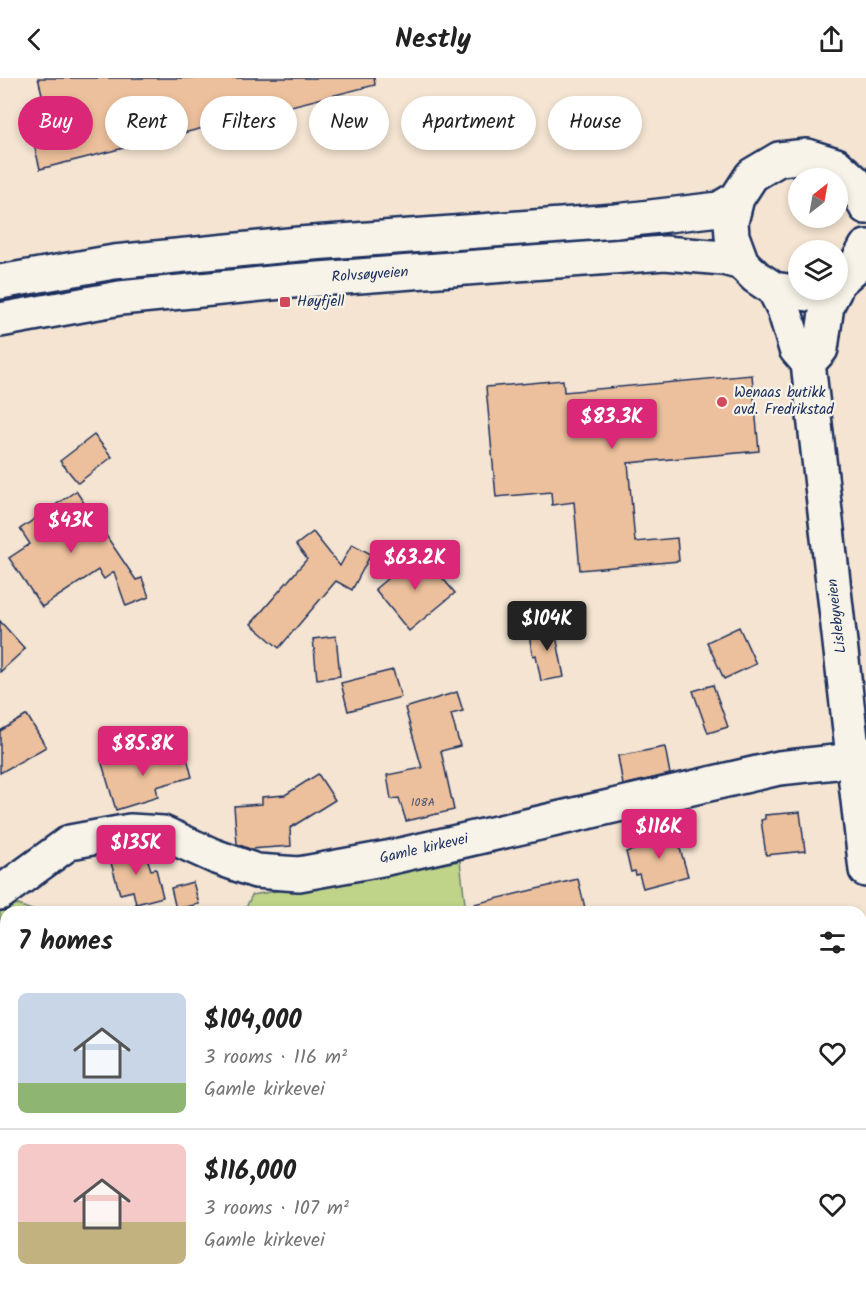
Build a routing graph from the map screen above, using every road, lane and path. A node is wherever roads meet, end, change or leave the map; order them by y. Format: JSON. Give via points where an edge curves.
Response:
{"nodes":[{"id":1,"x":862,"y":192,"type":"edge"},
{"id":2,"x":737,"y":198,"type":"junction"},
{"id":3,"x":866,"y":247,"type":"edge"},
{"id":4,"x":742,"y":262,"type":"junction"},
{"id":5,"x":848,"y":273,"type":"edge"},
{"id":6,"x":0,"y":282,"type":"edge"},
{"id":7,"x":774,"y":289,"type":"junction"},
{"id":8,"x":788,"y":291,"type":"edge"},
{"id":9,"x":829,"y":300,"type":"edge"},
{"id":10,"x":0,"y":320,"type":"edge"},
{"id":11,"x":808,"y":363,"type":"junction"},
{"id":12,"x":860,"y":757,"type":"edge"},
{"id":13,"x":866,"y":870,"type":"edge"},
{"id":14,"x":0,"y":893,"type":"edge"}],
"edges":[{"from":1,"to":2,"type":"main road","via":[[836,165],[807,156],[779,159],[752,175]]},
{"from":2,"to":4,"type":"main road","via":[[732,236]]},
{"from":2,"to":6,"type":"main road","via":[[719,209],[627,220],[114,262]]},
{"from":3,"to":5,"type":"main road"},
{"from":4,"to":7,"type":"main road"},
{"from":4,"to":10,"type":"main road","name":"Rolvsøyveien","via":[[665,253],[292,281],[120,298]]},
{"from":7,"to":8,"type":"main road"},
{"from":7,"to":11,"type":"main road","name":"Lislebyveien","via":[[796,349]]},
{"from":9,"to":11,"type":"main road","via":[[821,349]]},
{"from":11,"to":12,"type":"main road","name":"Lislebyveien"},
{"from":12,"to":13,"type":"main road","name":"Lislebyveien"},
{"from":12,"to":14,"type":"main road","name":"Gamle kirkevei","via":[[778,768],[399,855],[299,874],[256,871],[163,833],[130,831],[70,842]]}]}
